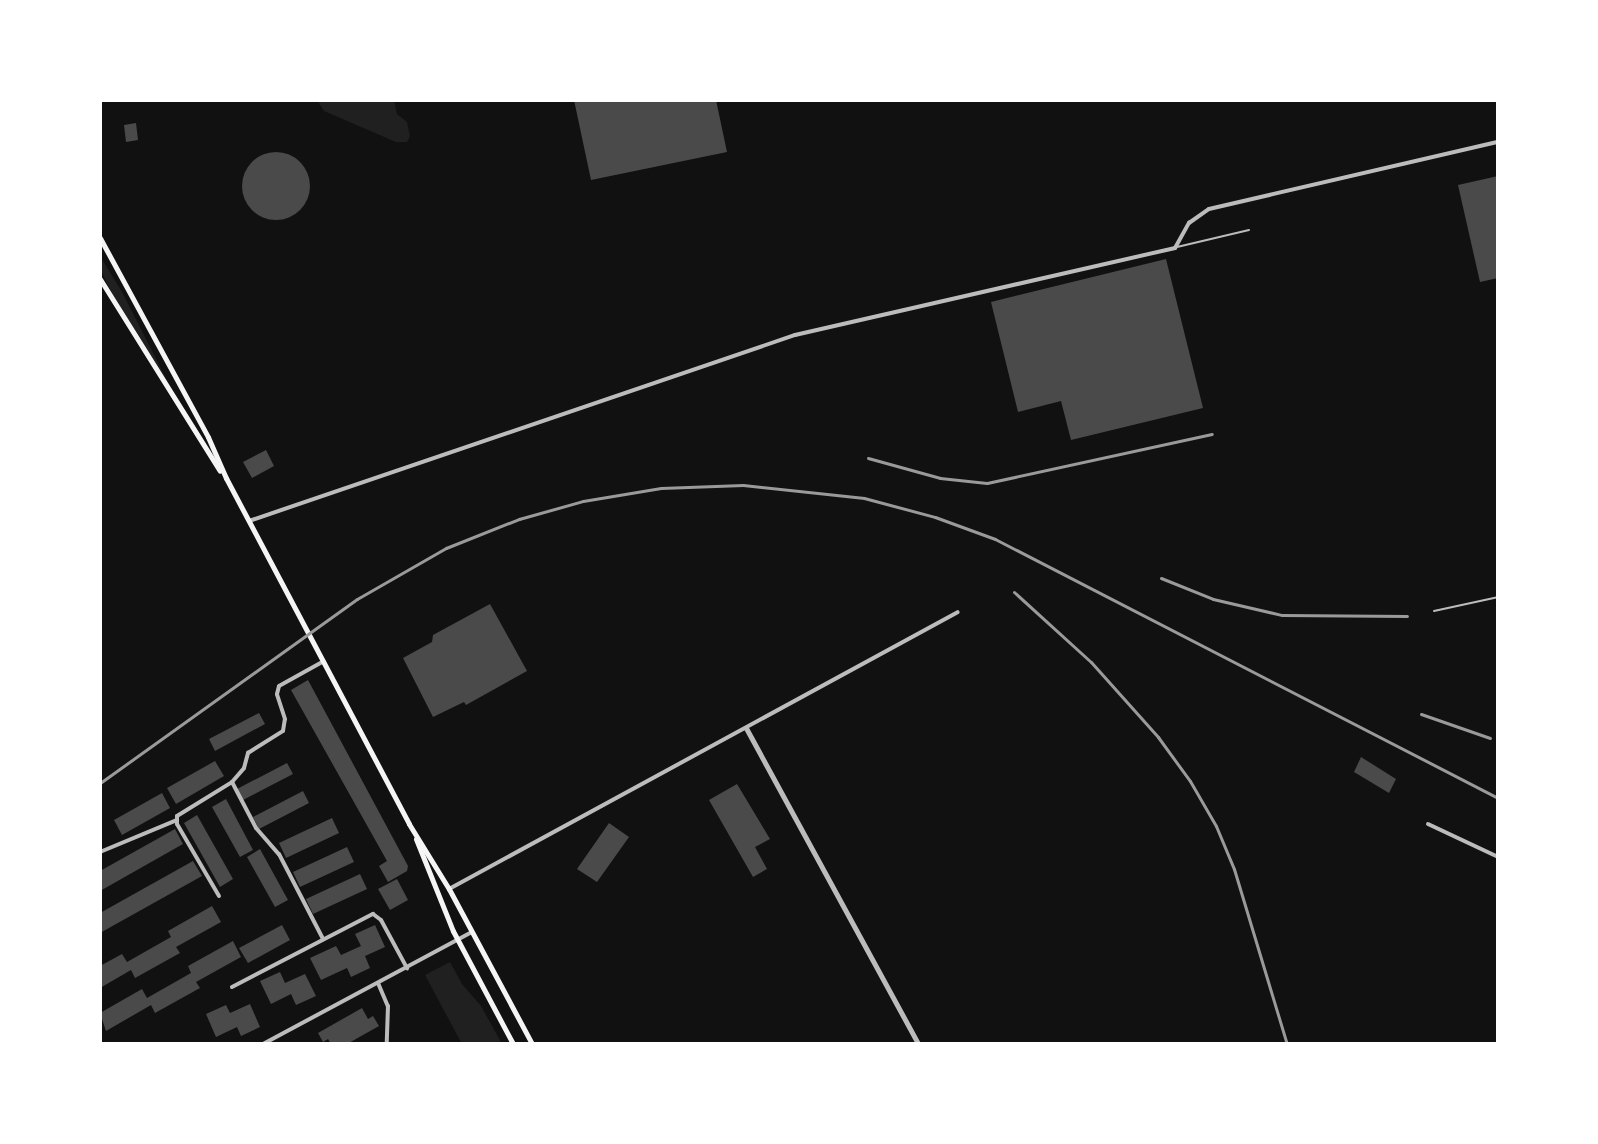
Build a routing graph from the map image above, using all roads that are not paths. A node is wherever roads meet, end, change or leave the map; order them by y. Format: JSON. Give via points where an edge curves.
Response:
{"nodes":[{"id":1,"x":1498,"y":142,"type":"edge"},
{"id":2,"x":1249,"y":230,"type":"dead end"},
{"id":3,"x":100,"y":238,"type":"edge"},
{"id":4,"x":1175,"y":248,"type":"junction"},
{"id":5,"x":100,"y":279,"type":"edge"},
{"id":6,"x":226,"y":478,"type":"junction"},
{"id":7,"x":249,"y":521,"type":"junction"},
{"id":8,"x":1498,"y":597,"type":"edge"},
{"id":9,"x":1434,"y":611,"type":"dead end"},
{"id":10,"x":958,"y":612,"type":"dead end"},
{"id":11,"x":324,"y":661,"type":"junction"},
{"id":12,"x":746,"y":728,"type":"junction"},
{"id":13,"x":232,"y":782,"type":"junction"},
{"id":14,"x":177,"y":820,"type":"junction"},
{"id":15,"x":409,"y":824,"type":"junction"},
{"id":16,"x":1428,"y":824,"type":"dead end"},
{"id":17,"x":100,"y":852,"type":"edge"},
{"id":18,"x":1498,"y":857,"type":"edge"},
{"id":19,"x":449,"y":889,"type":"junction"},
{"id":20,"x":439,"y":895,"type":"junction"},
{"id":21,"x":219,"y":896,"type":"dead end"},
{"id":22,"x":472,"y":932,"type":"junction"},
{"id":23,"x":323,"y":939,"type":"junction"},
{"id":24,"x":458,"y":940,"type":"junction"},
{"id":25,"x":407,"y":968,"type":"junction"},
{"id":26,"x":378,"y":983,"type":"junction"},
{"id":27,"x":232,"y":987,"type":"dead end"},
{"id":28,"x":263,"y":1044,"type":"edge"},
{"id":29,"x":387,"y":1044,"type":"edge"},
{"id":30,"x":513,"y":1044,"type":"edge"},
{"id":31,"x":532,"y":1044,"type":"edge"},
{"id":32,"x":918,"y":1044,"type":"edge"}],
"edges":[{"from":1,"to":4,"type":"street","via":[[1209,209],[1189,223]]},
{"from":2,"to":4,"type":"lane"},
{"from":3,"to":6,"type":"main road"},
{"from":4,"to":7,"type":"street","via":[[795,335]]},
{"from":5,"to":6,"type":"main road"},
{"from":6,"to":7,"type":"main road"},
{"from":7,"to":11,"type":"main road"},
{"from":8,"to":9,"type":"lane"},
{"from":10,"to":12,"type":"street"},
{"from":11,"to":13,"type":"street","via":[[279,686],[283,731],[248,753]]},
{"from":11,"to":15,"type":"main road"},
{"from":12,"to":19,"type":"street"},
{"from":12,"to":32,"type":"street"},
{"from":13,"to":14,"type":"street","via":[[185,809]]},
{"from":13,"to":23,"type":"street","via":[[256,828],[279,854]]},
{"from":14,"to":17,"type":"street"},
{"from":14,"to":21,"type":"street"},
{"from":15,"to":19,"type":"main road"},
{"from":15,"to":20,"type":"main road"},
{"from":16,"to":18,"type":"street"},
{"from":19,"to":20,"type":"main road"},
{"from":19,"to":22,"type":"main road"},
{"from":20,"to":24,"type":"main road"},
{"from":22,"to":24,"type":"street"},
{"from":22,"to":31,"type":"main road"},
{"from":23,"to":25,"type":"street","via":[[377,915]]},
{"from":23,"to":27,"type":"street"},
{"from":24,"to":25,"type":"street"},
{"from":24,"to":30,"type":"main road"},
{"from":25,"to":26,"type":"street"},
{"from":26,"to":28,"type":"street"},
{"from":26,"to":29,"type":"street","via":[[388,1006]]}]}
